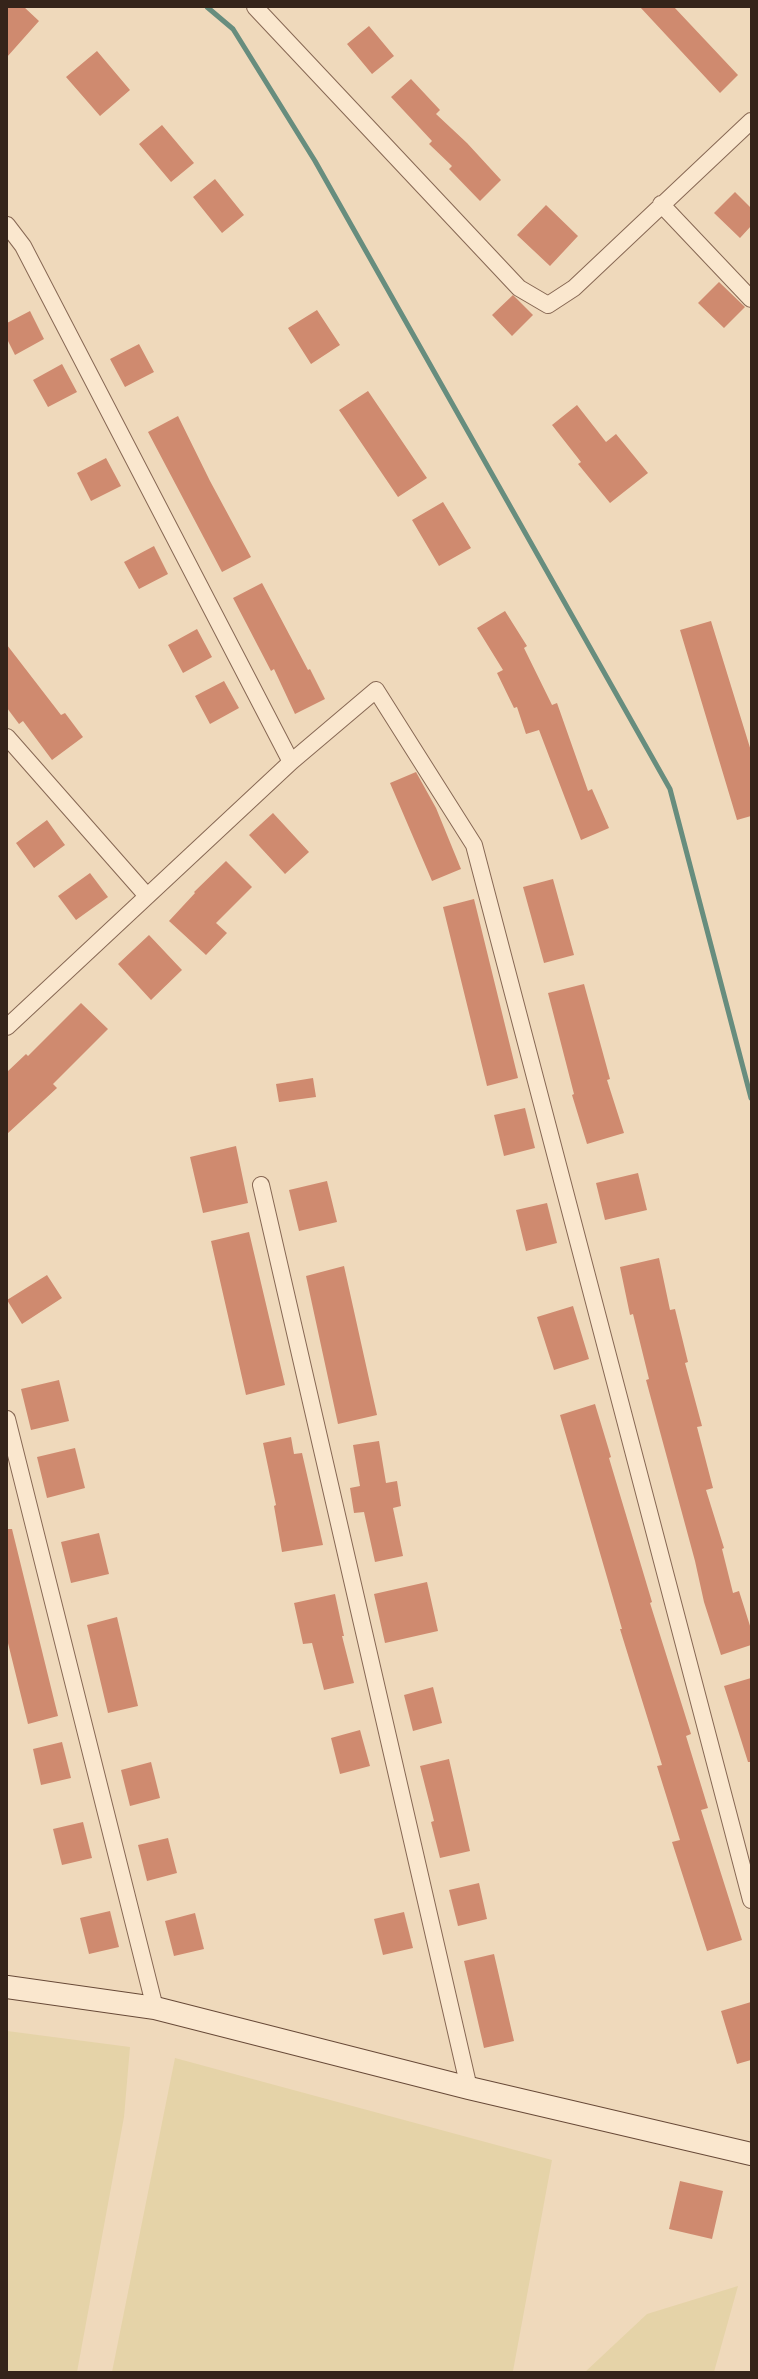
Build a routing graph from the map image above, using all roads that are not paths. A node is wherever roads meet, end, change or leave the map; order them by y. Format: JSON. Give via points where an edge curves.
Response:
{"nodes":[{"id":1,"x":255,"y":7,"type":"edge"},
{"id":2,"x":751,"y":122,"type":"edge"},
{"id":3,"x":661,"y":204,"type":"junction"},
{"id":4,"x":7,"y":225,"type":"edge"},
{"id":5,"x":751,"y":299,"type":"edge"},
{"id":6,"x":7,"y":737,"type":"edge"},
{"id":7,"x":291,"y":762,"type":"junction"},
{"id":8,"x":147,"y":896,"type":"junction"},
{"id":9,"x":7,"y":1027,"type":"edge"},
{"id":10,"x":261,"y":1184,"type":"dead end"},
{"id":11,"x":7,"y":1419,"type":"edge"},
{"id":12,"x":751,"y":1900,"type":"edge"},
{"id":13,"x":7,"y":1987,"type":"edge"},
{"id":14,"x":156,"y":2008,"type":"junction"},
{"id":15,"x":469,"y":2088,"type":"junction"},
{"id":16,"x":751,"y":2154,"type":"edge"}],
"edges":[{"from":1,"to":3,"type":"street","via":[[519,288],[548,305],[574,288]]},
{"from":2,"to":3,"type":"street"},
{"from":3,"to":5,"type":"street"},
{"from":4,"to":7,"type":"street","via":[[23,246]]},
{"from":6,"to":8,"type":"street"},
{"from":7,"to":8,"type":"street"},
{"from":7,"to":12,"type":"street","via":[[376,690],[474,845]]},
{"from":8,"to":9,"type":"street"},
{"from":10,"to":15,"type":"street"},
{"from":11,"to":14,"type":"street"},
{"from":13,"to":14,"type":"street"},
{"from":14,"to":15,"type":"street"},
{"from":15,"to":16,"type":"street"}]}
